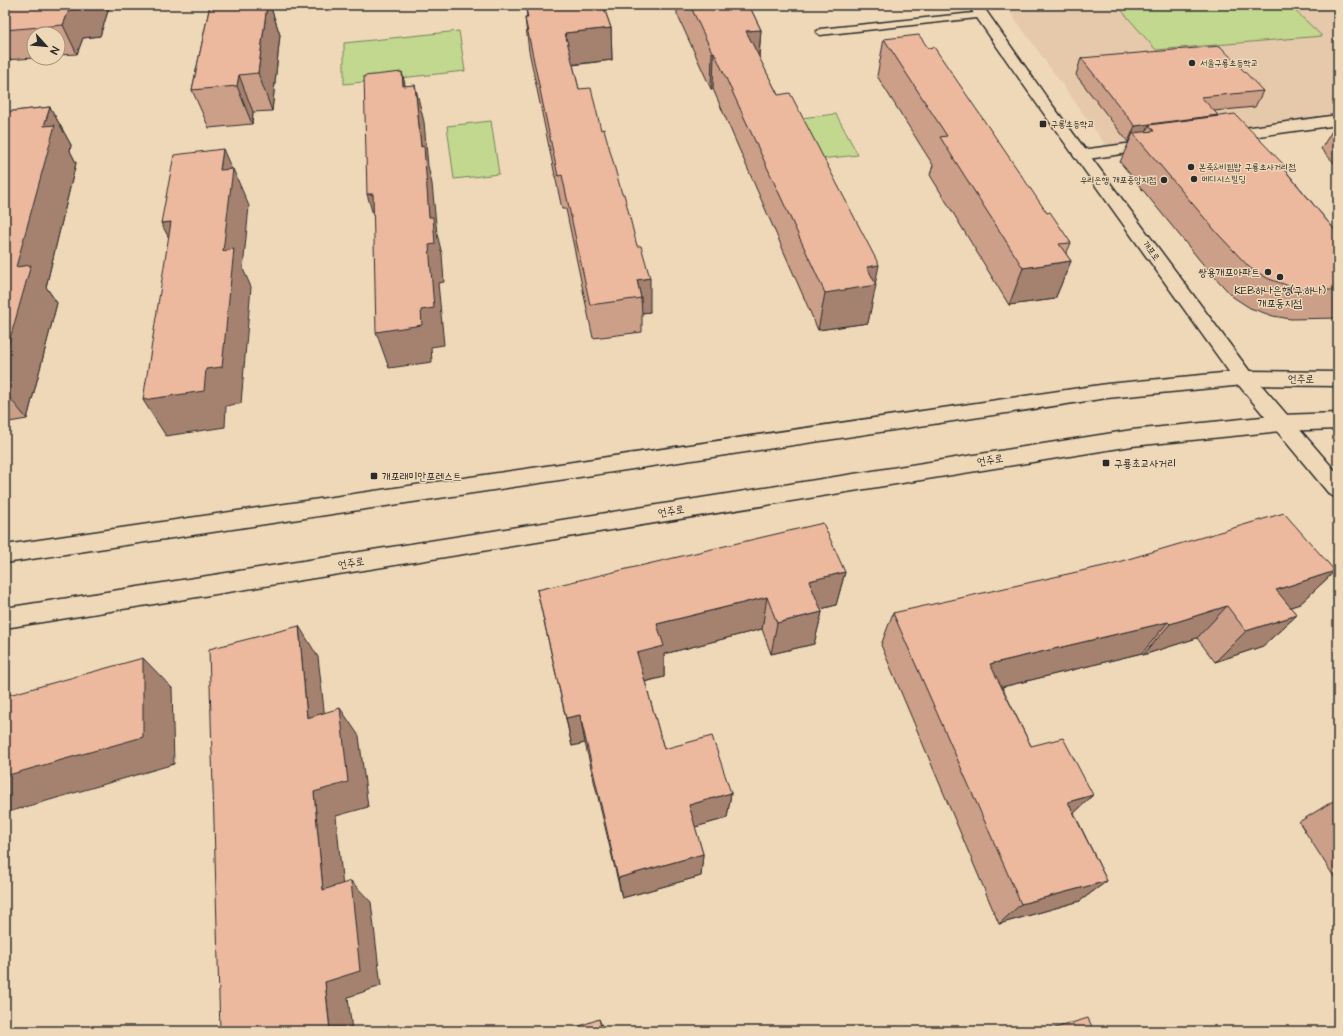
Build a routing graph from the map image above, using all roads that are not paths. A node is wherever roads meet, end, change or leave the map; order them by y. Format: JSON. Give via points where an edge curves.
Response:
{"nodes":[{"id":1,"x":979,"y":10,"type":"edge"},
{"id":2,"x":820,"y":32,"type":"dead end"},
{"id":3,"x":1338,"y":120,"type":"edge"},
{"id":4,"x":1205,"y":138,"type":"edge"},
{"id":5,"x":1173,"y":142,"type":"edge"},
{"id":6,"x":1081,"y":155,"type":"junction"},
{"id":7,"x":1244,"y":378,"type":"junction"},
{"id":8,"x":1338,"y":379,"type":"edge"},
{"id":9,"x":1338,"y":421,"type":"edge"},
{"id":10,"x":1280,"y":423,"type":"junction"},
{"id":11,"x":1338,"y":489,"type":"edge"},
{"id":12,"x":5,"y":554,"type":"edge"},
{"id":13,"x":5,"y":618,"type":"edge"}],
"edges":[{"from":1,"to":2,"type":"lane"},
{"from":1,"to":6,"type":"main road","name":"개포로"},
{"from":3,"to":4,"type":"main road"},
{"from":5,"to":6,"type":"main road"},
{"from":6,"to":7,"type":"main road","name":"개포로"},
{"from":7,"to":8,"type":"main road","name":"언주로"},
{"from":7,"to":10,"type":"main road","name":"개포로"},
{"from":7,"to":12,"type":"main road","name":"언주로","via":[[1099,392]]},
{"from":9,"to":10,"type":"main road","name":"언주로"},
{"from":10,"to":11,"type":"main road","name":"개포로"},
{"from":10,"to":13,"type":"main road","name":"언주로","via":[[1132,438]]}]}
